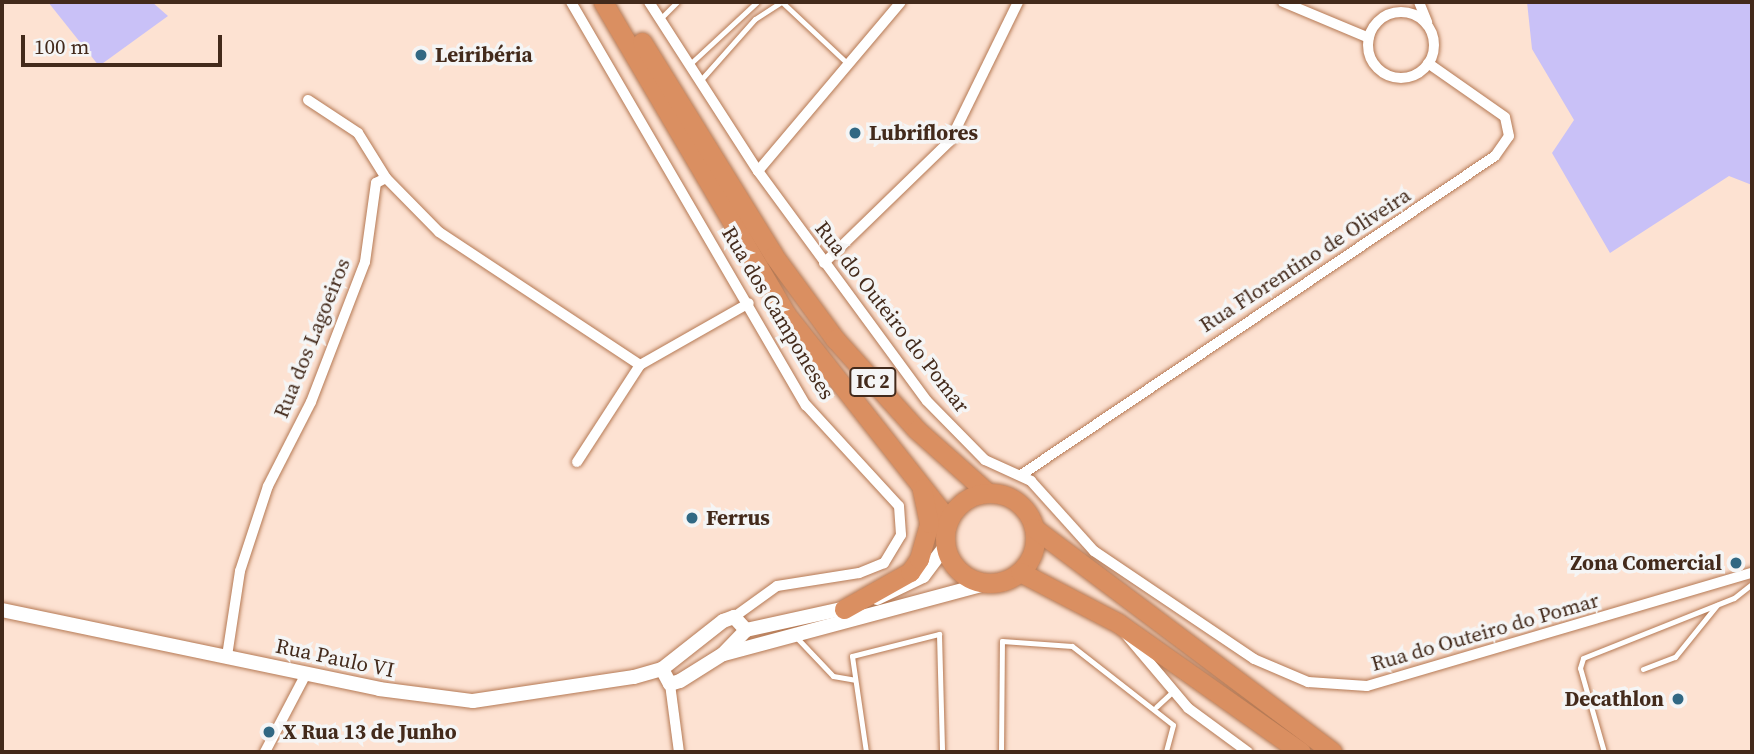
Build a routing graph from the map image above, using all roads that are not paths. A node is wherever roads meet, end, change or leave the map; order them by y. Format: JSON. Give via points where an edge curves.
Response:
{"nodes":[{"id":1,"x":570,"y":2,"type":"edge"},
{"id":2,"x":603,"y":2,"type":"edge"},
{"id":3,"x":618,"y":2,"type":"edge"},
{"id":4,"x":677,"y":2,"type":"edge"},
{"id":5,"x":757,"y":2,"type":"edge"},
{"id":6,"x":782,"y":2,"type":"edge"},
{"id":7,"x":901,"y":2,"type":"edge"},
{"id":8,"x":1018,"y":2,"type":"edge"},
{"id":9,"x":1283,"y":2,"type":"edge"},
{"id":10,"x":1394,"y":2,"type":"edge"},
{"id":11,"x":1419,"y":2,"type":"edge"},
{"id":12,"x":652,"y":3,"type":"edge"},
{"id":13,"x":1390,"y":14,"type":"junction"},
{"id":14,"x":660,"y":19,"type":"junction"},
{"id":15,"x":1430,"y":31,"type":"junction"},
{"id":16,"x":1369,"y":37,"type":"junction"},
{"id":17,"x":1428,"y":63,"type":"junction"},
{"id":18,"x":689,"y":66,"type":"junction"},
{"id":19,"x":851,"y":67,"type":"junction"},
{"id":20,"x":699,"y":82,"type":"junction"},
{"id":21,"x":308,"y":100,"type":"dead end"},
{"id":22,"x":758,"y":171,"type":"junction"},
{"id":23,"x":386,"y":178,"type":"junction"},
{"id":24,"x":824,"y":263,"type":"junction"},
{"id":25,"x":749,"y":303,"type":"junction"},
{"id":26,"x":640,"y":365,"type":"junction"},
{"id":27,"x":577,"y":462,"type":"dead end"},
{"id":28,"x":1021,"y":475,"type":"junction"},
{"id":29,"x":919,"y":477,"type":"junction"},
{"id":30,"x":988,"y":493,"type":"junction"},
{"id":31,"x":949,"y":521,"type":"junction"},
{"id":32,"x":1034,"y":528,"type":"junction"},
{"id":33,"x":946,"y":546,"type":"junction"},
{"id":34,"x":1020,"y":572,"type":"junction"},
{"id":35,"x":1752,"y":573,"type":"edge"},
{"id":36,"x":989,"y":583,"type":"junction"},
{"id":37,"x":1752,"y":584,"type":"edge"},
{"id":38,"x":1718,"y":603,"type":"junction"},
{"id":39,"x":2,"y":610,"type":"edge"},
{"id":40,"x":844,"y":610,"type":"junction"},
{"id":41,"x":734,"y":617,"type":"junction"},
{"id":42,"x":1118,"y":623,"type":"junction"},
{"id":43,"x":746,"y":630,"type":"junction"},
{"id":44,"x":797,"y":638,"type":"junction"},
{"id":45,"x":723,"y":654,"type":"junction"},
{"id":46,"x":227,"y":656,"type":"junction"},
{"id":47,"x":1643,"y":669,"type":"dead end"},
{"id":48,"x":662,"y":670,"type":"junction"},
{"id":49,"x":306,"y":674,"type":"junction"},
{"id":50,"x":855,"y":680,"type":"junction"},
{"id":51,"x":670,"y":684,"type":"junction"},
{"id":52,"x":1173,"y":691,"type":"junction"},
{"id":53,"x":1264,"y":702,"type":"junction"},
{"id":54,"x":1156,"y":707,"type":"junction"},
{"id":55,"x":265,"y":752,"type":"edge"},
{"id":56,"x":679,"y":752,"type":"edge"},
{"id":57,"x":866,"y":752,"type":"edge"},
{"id":58,"x":942,"y":752,"type":"edge"},
{"id":59,"x":1001,"y":752,"type":"edge"},
{"id":60,"x":1166,"y":752,"type":"edge"},
{"id":61,"x":1248,"y":752,"type":"edge"},
{"id":62,"x":1301,"y":752,"type":"edge"},
{"id":63,"x":1332,"y":752,"type":"edge"},
{"id":64,"x":1347,"y":752,"type":"edge"},
{"id":65,"x":1604,"y":752,"type":"edge"}],
"edges":[{"from":1,"to":25,"type":"street","name":"Rua dos Camponeses"},
{"from":2,"to":29,"type":"highway","number":"IC 2","via":[[786,314]]},
{"from":3,"to":30,"type":"highway","number":"IC 2","via":[[733,192],[828,330],[917,430]]},
{"from":4,"to":14,"type":"lane"},
{"from":5,"to":18,"type":"lane"},
{"from":6,"to":19,"type":"lane"},
{"from":6,"to":20,"type":"lane","via":[[755,19]]},
{"from":7,"to":19,"type":"street"},
{"from":8,"to":24,"type":"street","via":[[950,141]]},
{"from":9,"to":16,"type":"street"},
{"from":10,"to":13,"type":"street"},
{"from":11,"to":15,"type":"street"},
{"from":12,"to":14,"type":"street","name":"Rua do Outeiro do Pomar"},
{"from":13,"to":15,"type":"street","via":[[1418,17]]},
{"from":13,"to":16,"type":"street"},
{"from":14,"to":18,"type":"street","name":"Rua do Outeiro do Pomar"},
{"from":15,"to":17,"type":"street"},
{"from":16,"to":17,"type":"street","via":[[1370,57],[1383,73],[1402,78]]},
{"from":17,"to":28,"type":"street","name":"Rua Florentino de Oliveira","via":[[1505,117],[1509,136],[1495,156]]},
{"from":18,"to":20,"type":"street","name":"Rua do Outeiro do Pomar"},
{"from":19,"to":22,"type":"street"},
{"from":20,"to":22,"type":"street","name":"Rua do Outeiro do Pomar"},
{"from":21,"to":23,"type":"street","via":[[358,133]]},
{"from":22,"to":24,"type":"street","name":"Rua do Outeiro do Pomar"},
{"from":23,"to":26,"type":"street","via":[[439,232]]},
{"from":23,"to":46,"type":"street","name":"Rua dos Lagoeiros","via":[[376,183],[365,262],[326,364],[268,486],[240,571]]},
{"from":24,"to":28,"type":"street","name":"Rua do Outeiro do Pomar","via":[[927,401],[985,460]]},
{"from":25,"to":26,"type":"street"},
{"from":25,"to":41,"type":"street","name":"Rua dos Camponeses","via":[[806,405],[891,493],[901,535],[894,552],[872,570],[777,586]]},
{"from":26,"to":27,"type":"street"},
{"from":28,"to":35,"type":"street","name":"Rua do Outeiro do Pomar","via":[[1094,551],[1229,644],[1308,682],[1367,685],[1404,677]]},
{"from":29,"to":31,"type":"highway","number":"IC 2"},
{"from":29,"to":40,"type":"highway","via":[[929,523],[919,559],[910,572]]},
{"from":30,"to":31,"type":"highway","via":[[964,501]]},
{"from":30,"to":32,"type":"highway","number":"IC 2","via":[[1022,506]]},
{"from":31,"to":33,"type":"highway"},
{"from":32,"to":34,"type":"highway","via":[[1033,552]]},
{"from":32,"to":53,"type":"highway","number":"IC 2"},
{"from":33,"to":36,"type":"highway","via":[[961,572]]},
{"from":33,"to":40,"type":"main road","via":[[913,584]]},
{"from":34,"to":36,"type":"highway"},
{"from":34,"to":42,"type":"highway"},
{"from":36,"to":44,"type":"main road"},
{"from":37,"to":38,"type":"lane"},
{"from":38,"to":47,"type":"lane","via":[[1675,657]]},
{"from":38,"to":65,"type":"lane","via":[[1583,658],[1580,668]]},
{"from":39,"to":46,"type":"main road","name":"Rua Paulo VI"},
{"from":40,"to":43,"type":"main road"},
{"from":41,"to":43,"type":"main road"},
{"from":41,"to":48,"type":"main road","via":[[695,639]]},
{"from":42,"to":52,"type":"street"},
{"from":42,"to":62,"type":"highway"},
{"from":43,"to":45,"type":"main road"},
{"from":44,"to":45,"type":"main road"},
{"from":44,"to":50,"type":"lane","via":[[833,676]]},
{"from":45,"to":51,"type":"main road"},
{"from":46,"to":49,"type":"main road","name":"Rua Paulo VI"},
{"from":48,"to":49,"type":"main road","name":"Rua Paulo VI","via":[[563,692],[473,701]]},
{"from":48,"to":51,"type":"main road"},
{"from":49,"to":55,"type":"street"},
{"from":50,"to":57,"type":"lane"},
{"from":50,"to":58,"type":"lane","via":[[852,656],[939,634]]},
{"from":51,"to":56,"type":"street"},
{"from":52,"to":54,"type":"lane"},
{"from":52,"to":61,"type":"street"},
{"from":53,"to":63,"type":"highway","number":"IC 2"},
{"from":53,"to":64,"type":"highway"},
{"from":54,"to":59,"type":"lane","via":[[1072,646],[1002,641]]},
{"from":54,"to":60,"type":"lane","via":[[1173,725]]}]}
